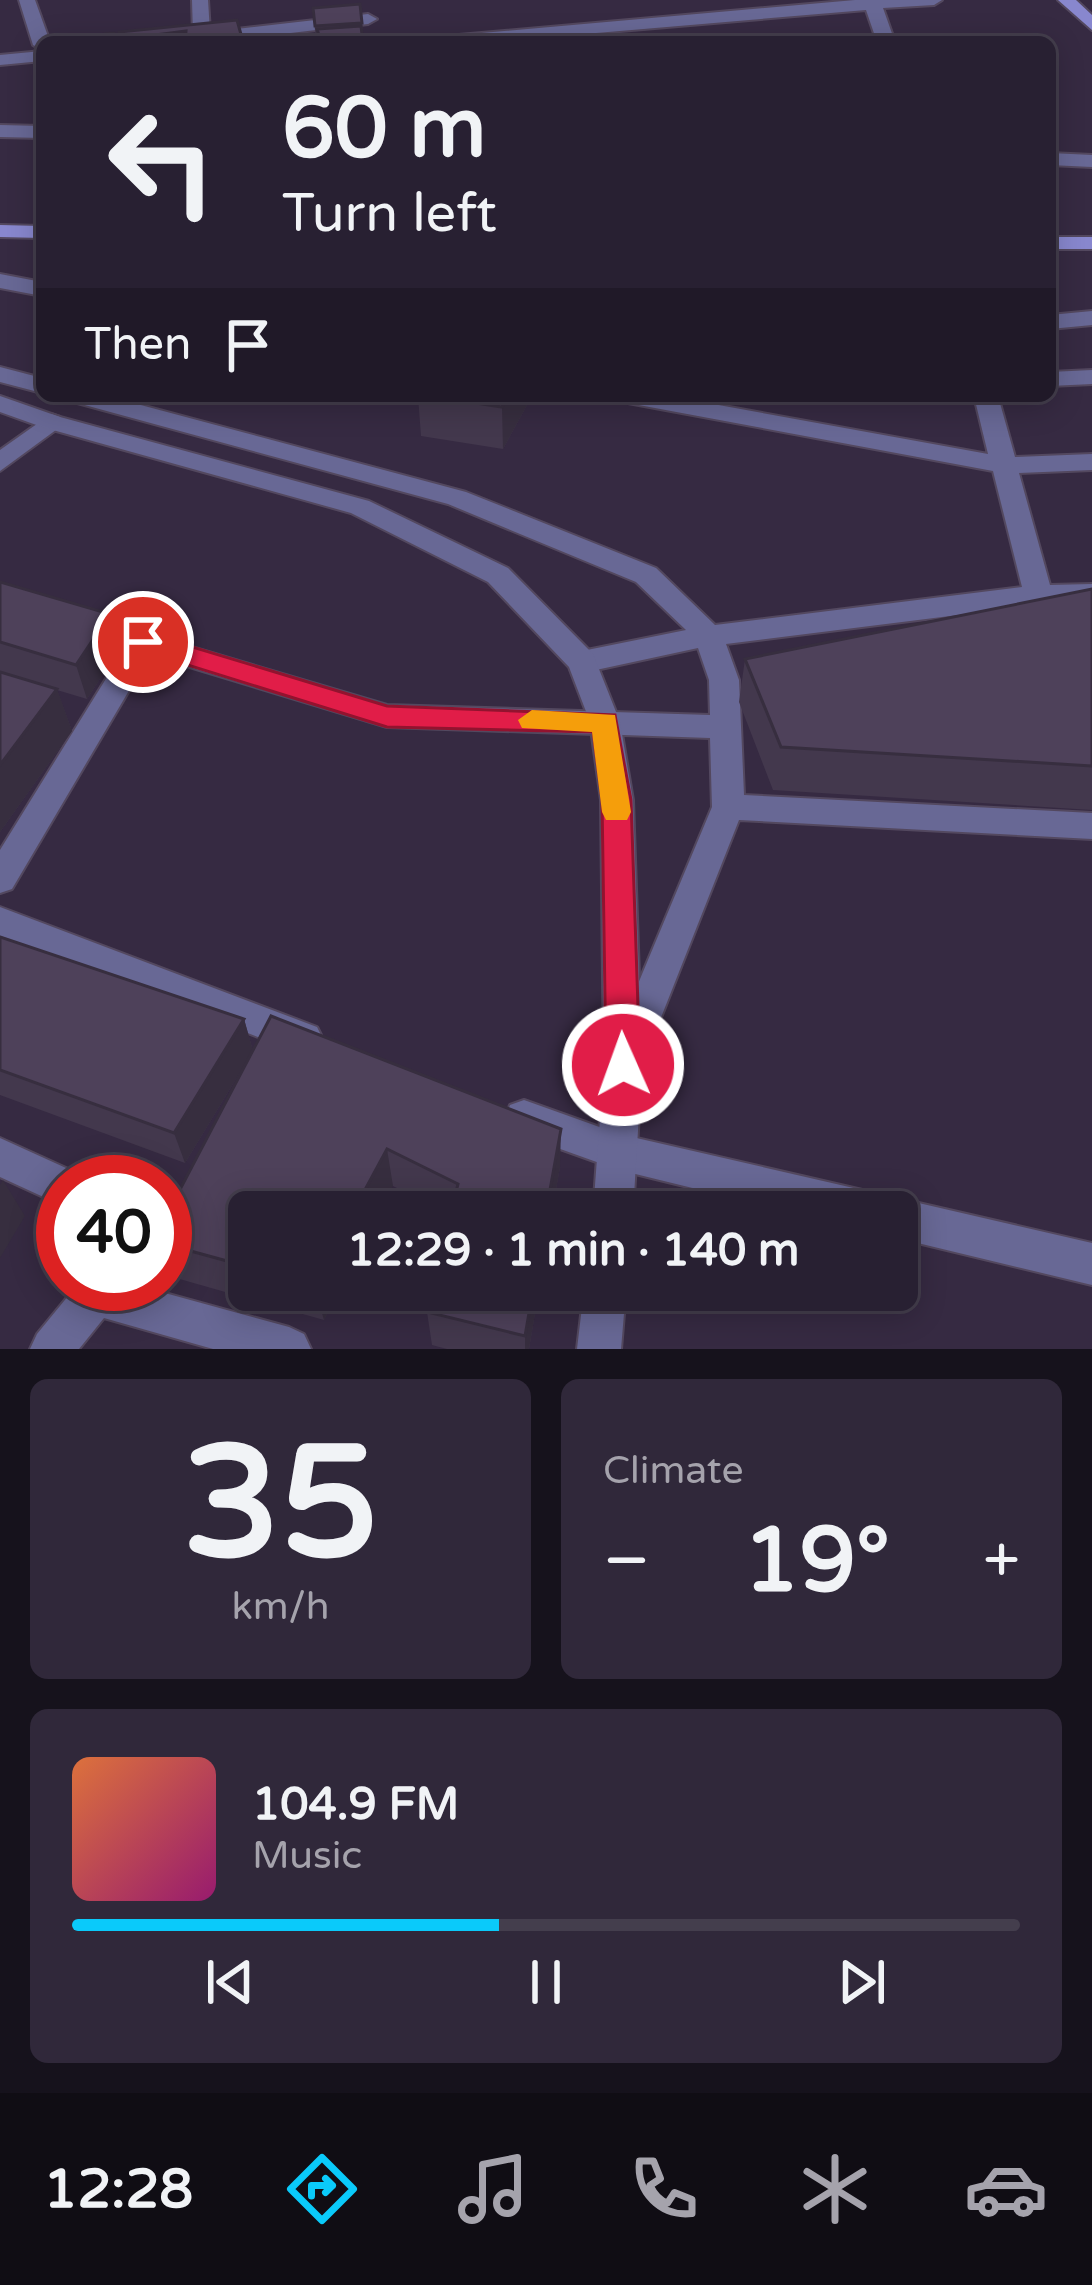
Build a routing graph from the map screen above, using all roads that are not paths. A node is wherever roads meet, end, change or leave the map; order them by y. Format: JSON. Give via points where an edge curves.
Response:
{"nodes":[{"id":1,"x":27,"y":0,"type":"edge"},
{"id":2,"x":200,"y":0,"type":"edge"},
{"id":3,"x":934,"y":0,"type":"edge"},
{"id":4,"x":1066,"y":0,"type":"edge"},
{"id":5,"x":873,"y":2,"type":"edge"},
{"id":6,"x":367,"y":9,"type":"edge"},
{"id":7,"x":676,"y":12,"type":"edge"},
{"id":8,"x":1092,"y":25,"type":"edge"},
{"id":9,"x":548,"y":30,"type":"edge"},
{"id":10,"x":39,"y":36,"type":"edge"},
{"id":11,"x":202,"y":36,"type":"edge"},
{"id":12,"x":213,"y":36,"type":"edge"},
{"id":13,"x":492,"y":36,"type":"edge"},
{"id":14,"x":884,"y":36,"type":"edge"},
{"id":15,"x":36,"y":57,"type":"edge"},
{"id":16,"x":0,"y":60,"type":"edge"},
{"id":17,"x":0,"y":131,"type":"edge"},
{"id":18,"x":36,"y":132,"type":"edge"},
{"id":19,"x":1056,"y":159,"type":"edge"},
{"id":20,"x":1092,"y":160,"type":"edge"},
{"id":21,"x":0,"y":232,"type":"edge"},
{"id":22,"x":36,"y":232,"type":"edge"},
{"id":23,"x":1056,"y":243,"type":"edge"},
{"id":24,"x":1092,"y":243,"type":"edge"},
{"id":25,"x":0,"y":281,"type":"edge"},
{"id":26,"x":36,"y":288,"type":"edge"},
{"id":27,"x":1092,"y":318,"type":"edge"},
{"id":28,"x":1056,"y":321,"type":"edge"},
{"id":29,"x":0,"y":374,"type":"edge"},
{"id":30,"x":1092,"y":377,"type":"edge"},
{"id":31,"x":1056,"y":379,"type":"edge"},
{"id":32,"x":36,"y":384,"type":"edge"},
{"id":33,"x":101,"y":402,"type":"edge"},
{"id":34,"x":661,"y":402,"type":"edge"},
{"id":35,"x":988,"y":402,"type":"edge"},
{"id":36,"x":0,"y":403,"type":"edge"},
{"id":37,"x":51,"y":422,"type":"junction"},
{"id":38,"x":1092,"y":462,"type":"edge"},
{"id":39,"x":0,"y":463,"type":"edge"},
{"id":40,"x":1004,"y":465,"type":"junction"},
{"id":41,"x":1092,"y":594,"type":"edge"},
{"id":42,"x":1038,"y":595,"type":"junction"},
{"id":43,"x":0,"y":600,"type":"edge"},
{"id":44,"x":709,"y":636,"type":"junction"},
{"id":45,"x":143,"y":642,"type":"junction"},
{"id":46,"x":582,"y":662,"type":"junction"},
{"id":47,"x":605,"y":722,"type":"junction"},
{"id":48,"x":726,"y":727,"type":"junction"},
{"id":49,"x":728,"y":806,"type":"junction"},
{"id":50,"x":1092,"y":826,"type":"edge"},
{"id":51,"x":0,"y":879,"type":"edge"},
{"id":52,"x":0,"y":921,"type":"edge"},
{"id":53,"x":338,"y":1052,"type":"edge"},
{"id":54,"x":623,"y":1065,"type":"junction"},
{"id":55,"x":489,"y":1106,"type":"edge"},
{"id":56,"x":619,"y":1152,"type":"junction"},
{"id":57,"x":0,"y":1157,"type":"edge"},
{"id":58,"x":36,"y":1174,"type":"edge"},
{"id":59,"x":615,"y":1191,"type":"edge"},
{"id":60,"x":783,"y":1191,"type":"edge"},
{"id":61,"x":918,"y":1223,"type":"edge"},
{"id":62,"x":1092,"y":1264,"type":"edge"},
{"id":63,"x":81,"y":1311,"type":"edge"},
{"id":64,"x":168,"y":1311,"type":"edge"},
{"id":65,"x":603,"y":1311,"type":"edge"},
{"id":66,"x":52,"y":1349,"type":"edge"},
{"id":67,"x":289,"y":1349,"type":"edge"},
{"id":68,"x":599,"y":1349,"type":"edge"}],
"edges":[{"from":1,"to":10,"type":"street"},
{"from":2,"to":11,"type":"street"},
{"from":3,"to":5,"type":"street"},
{"from":4,"to":8,"type":"main road"},
{"from":5,"to":7,"type":"street"},
{"from":5,"to":14,"type":"street"},
{"from":6,"to":12,"type":"street"},
{"from":7,"to":9,"type":"street"},
{"from":9,"to":13,"type":"street"},
{"from":15,"to":16,"type":"street"},
{"from":17,"to":18,"type":"street"},
{"from":19,"to":20,"type":"street"},
{"from":21,"to":22,"type":"main road"},
{"from":23,"to":24,"type":"main road"},
{"from":25,"to":26,"type":"street"},
{"from":27,"to":28,"type":"street"},
{"from":29,"to":32,"type":"street"},
{"from":30,"to":31,"type":"street"},
{"from":33,"to":44,"type":"street","via":[[457,498],[575,542],[646,575]]},
{"from":34,"to":40,"type":"street"},
{"from":35,"to":40,"type":"street"},
{"from":36,"to":37,"type":"street"},
{"from":37,"to":39,"type":"street"},
{"from":37,"to":46,"type":"street","via":[[360,507],[498,575]]},
{"from":38,"to":40,"type":"street"},
{"from":40,"to":42,"type":"street"},
{"from":41,"to":42,"type":"street"},
{"from":42,"to":44,"type":"street"},
{"from":43,"to":45,"type":"street"},
{"from":44,"to":46,"type":"street"},
{"from":44,"to":48,"type":"street","via":[[724,680]]},
{"from":45,"to":47,"type":"street","via":[[387,716]]},
{"from":45,"to":51,"type":"street"},
{"from":46,"to":47,"type":"street"},
{"from":47,"to":48,"type":"street"},
{"from":47,"to":54,"type":"street","via":[[616,800]]},
{"from":48,"to":49,"type":"street"},
{"from":49,"to":50,"type":"street"},
{"from":49,"to":54,"type":"street"},
{"from":52,"to":53,"type":"street"},
{"from":54,"to":56,"type":"street"},
{"from":55,"to":56,"type":"street"},
{"from":56,"to":59,"type":"street"},
{"from":56,"to":60,"type":"street"},
{"from":57,"to":58,"type":"street"},
{"from":61,"to":62,"type":"street"},
{"from":63,"to":66,"type":"street"},
{"from":64,"to":67,"type":"street"},
{"from":65,"to":68,"type":"street"}]}
